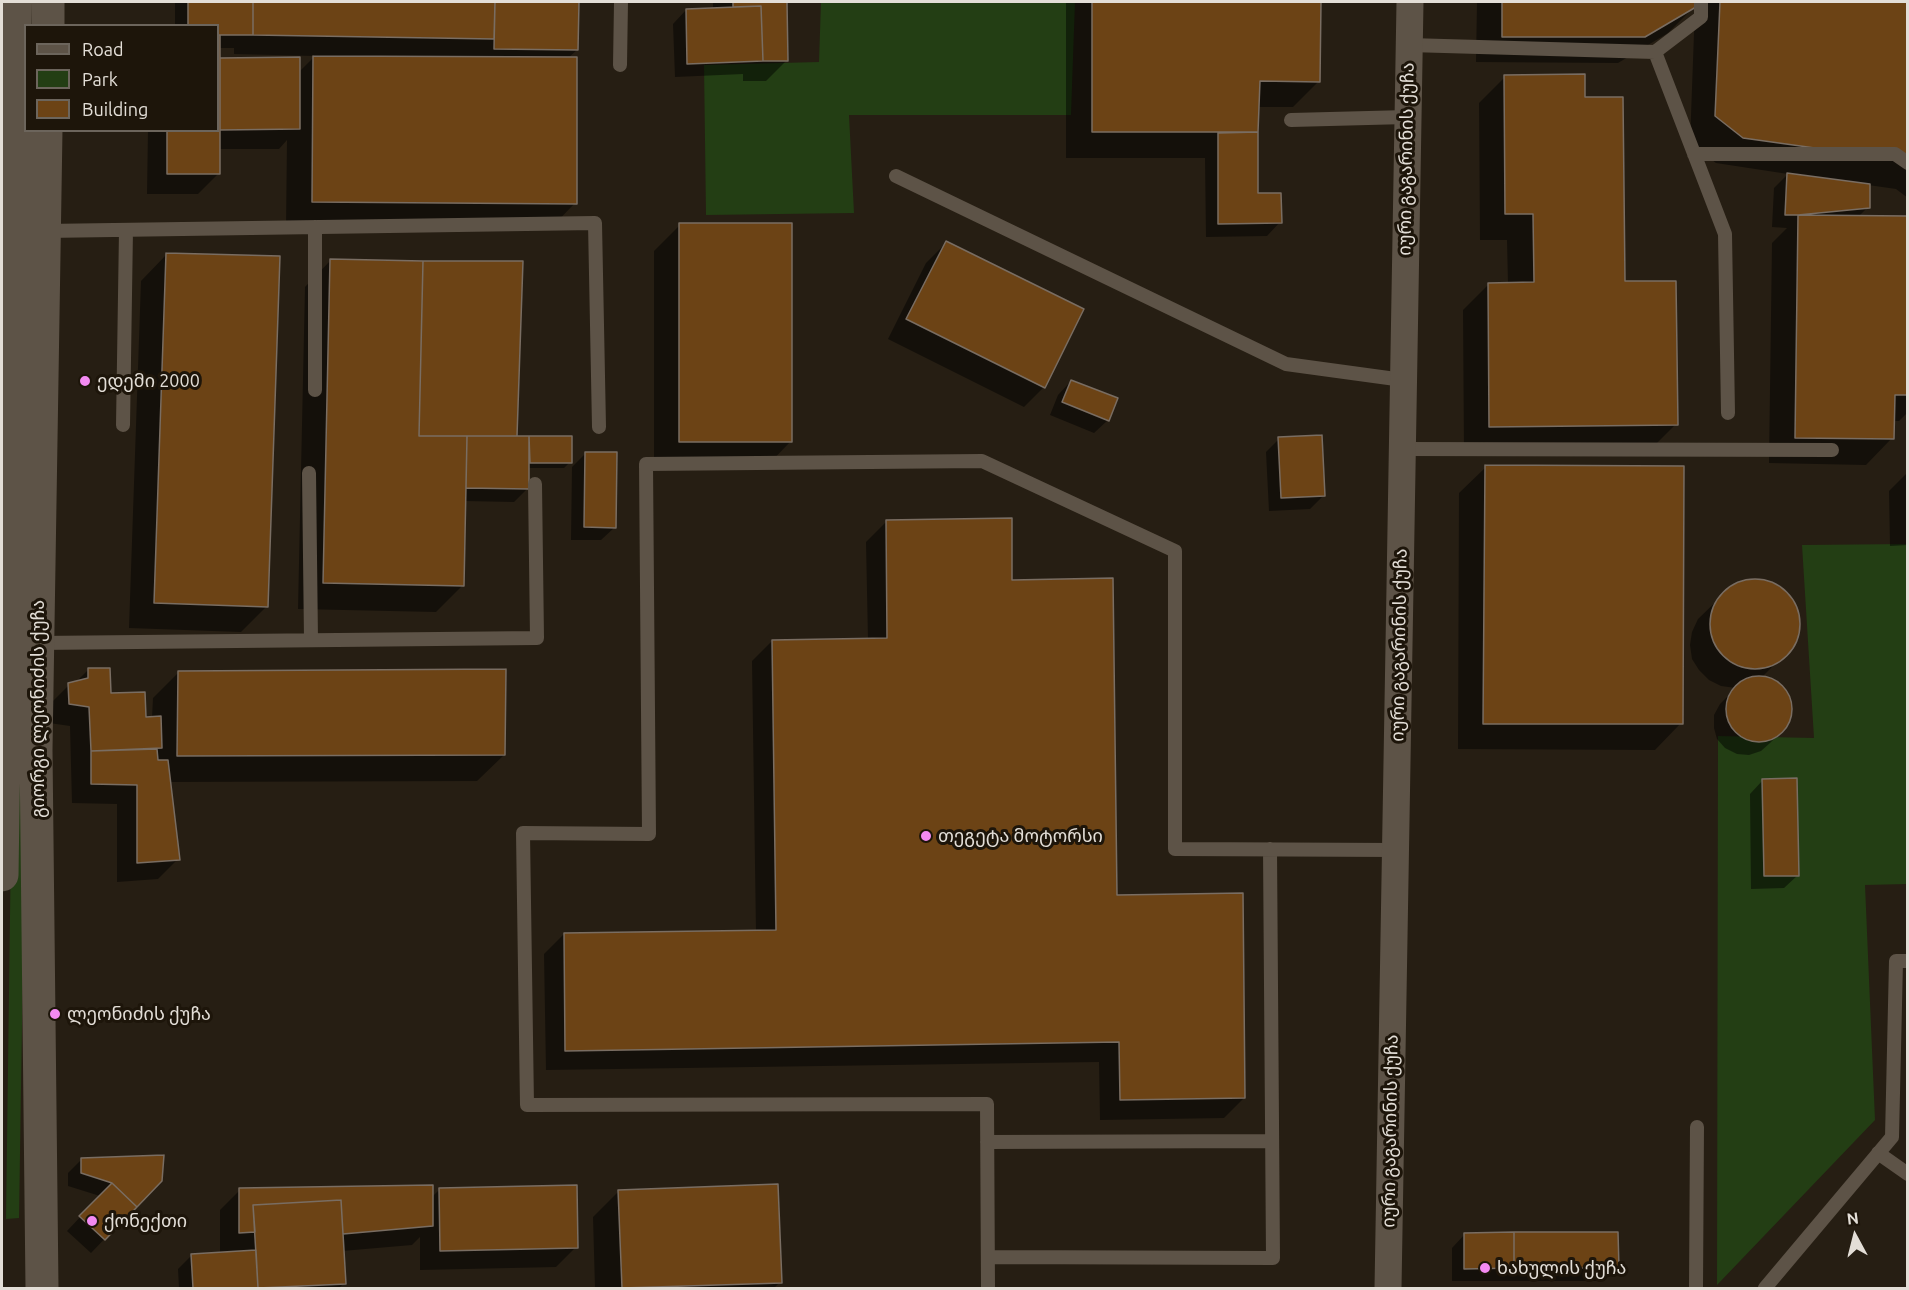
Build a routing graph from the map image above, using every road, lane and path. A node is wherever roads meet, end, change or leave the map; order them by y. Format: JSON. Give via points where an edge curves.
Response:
{"nodes":[{"id":1,"x":15,"y":2,"type":"edge"},
{"id":2,"x":48,"y":2,"type":"edge"},
{"id":3,"x":621,"y":2,"type":"edge"},
{"id":4,"x":1410,"y":2,"type":"edge"},
{"id":5,"x":1701,"y":2,"type":"edge"},
{"id":6,"x":48,"y":24,"type":"edge"},
{"id":7,"x":1409,"y":45,"type":"junction"},
{"id":8,"x":1655,"y":52,"type":"junction"},
{"id":9,"x":620,"y":65,"type":"dead end"},
{"id":10,"x":1407,"y":117,"type":"junction"},
{"id":11,"x":1291,"y":120,"type":"dead end"},
{"id":12,"x":46,"y":132,"type":"edge"},
{"id":13,"x":1694,"y":154,"type":"junction"},
{"id":14,"x":1908,"y":163,"type":"edge"},
{"id":15,"x":897,"y":176,"type":"dead end"},
{"id":16,"x":315,"y":227,"type":"junction"},
{"id":17,"x":126,"y":230,"type":"junction"},
{"id":18,"x":45,"y":231,"type":"junction"},
{"id":19,"x":1402,"y":380,"type":"junction"},
{"id":20,"x":315,"y":390,"type":"dead end"},
{"id":21,"x":1728,"y":413,"type":"dead end"},
{"id":22,"x":123,"y":425,"type":"dead end"},
{"id":23,"x":599,"y":427,"type":"dead end"},
{"id":24,"x":1402,"y":449,"type":"junction"},
{"id":25,"x":1832,"y":450,"type":"dead end"},
{"id":26,"x":309,"y":473,"type":"dead end"},
{"id":27,"x":535,"y":484,"type":"dead end"},
{"id":28,"x":311,"y":640,"type":"junction"},
{"id":29,"x":38,"y":643,"type":"junction"},
{"id":30,"x":3,"y":711,"type":"edge"},
{"id":31,"x":36,"y":750,"type":"junction"},
{"id":32,"x":1270,"y":849,"type":"junction"},
{"id":33,"x":1395,"y":850,"type":"junction"},
{"id":34,"x":2,"y":854,"type":"edge"},
{"id":35,"x":2,"y":875,"type":"edge"},
{"id":36,"x":1908,"y":961,"type":"edge"},
{"id":37,"x":1697,"y":1126,"type":"dead end"},
{"id":38,"x":1272,"y":1141,"type":"junction"},
{"id":39,"x":987,"y":1142,"type":"junction"},
{"id":40,"x":1878,"y":1153,"type":"junction"},
{"id":41,"x":1908,"y":1174,"type":"edge"},
{"id":42,"x":988,"y":1257,"type":"junction"},
{"id":43,"x":42,"y":1288,"type":"edge"},
{"id":44,"x":988,"y":1288,"type":"edge"},
{"id":45,"x":1388,"y":1288,"type":"edge"},
{"id":46,"x":1696,"y":1288,"type":"edge"},
{"id":47,"x":1765,"y":1288,"type":"edge"}],
"edges":[{"from":1,"to":30,"type":"main road","name":"გიორგი ლეონიძის ქუჩა"},
{"from":2,"to":6,"type":"main road"},
{"from":3,"to":9,"type":"lane"},
{"from":4,"to":7,"type":"street","name":"იური გაგარინის ქუჩა"},
{"from":5,"to":8,"type":"lane","via":[[1701,17]]},
{"from":7,"to":8,"type":"lane"},
{"from":7,"to":10,"type":"street","name":"იური გაგარინის ქუჩა"},
{"from":8,"to":13,"type":"lane"},
{"from":10,"to":11,"type":"lane"},
{"from":10,"to":19,"type":"street","name":"იური გაგარინის ქუჩა"},
{"from":12,"to":18,"type":"main road","name":"გიორგი ლეონიძის ქუჩა"},
{"from":13,"to":14,"type":"lane","via":[[1894,154]]},
{"from":13,"to":21,"type":"lane","via":[[1725,234]]},
{"from":15,"to":19,"type":"lane","via":[[1286,364]]},
{"from":16,"to":17,"type":"lane"},
{"from":16,"to":20,"type":"lane"},
{"from":16,"to":23,"type":"lane","via":[[595,223]]},
{"from":17,"to":18,"type":"lane"},
{"from":17,"to":22,"type":"lane"},
{"from":18,"to":29,"type":"main road","name":"გიორგი ლეონიძის ქუჩა"},
{"from":19,"to":24,"type":"street","name":"იური გაგარინის ქუჩა"},
{"from":24,"to":25,"type":"lane"},
{"from":24,"to":33,"type":"street","name":"იური გაგარინის ქუჩა"},
{"from":26,"to":28,"type":"lane"},
{"from":27,"to":28,"type":"lane","via":[[537,638]]},
{"from":28,"to":29,"type":"lane"},
{"from":29,"to":31,"type":"main road","name":"გიორგი ლეონიძის ქუჩა"},
{"from":30,"to":31,"type":"street"},
{"from":30,"to":34,"type":"main road","name":"გიორგი ლეონიძის ქუჩა"},
{"from":31,"to":43,"type":"main road","name":"გიორგი ლეონიძის ქუჩა"},
{"from":32,"to":33,"type":"lane"},
{"from":32,"to":38,"type":"lane"},
{"from":32,"to":39,"type":"lane","via":[[1175,849],[1175,551],[982,461],[646,464],[649,834],[523,833],[527,1105],[987,1104]]},
{"from":33,"to":45,"type":"street","name":"იური გაგარინის ქუჩა"},
{"from":34,"to":35,"type":"main road","name":"გიორგი ლეონიძის ქუჩა"},
{"from":36,"to":40,"type":"lane","via":[[1896,961],[1892,1137]]},
{"from":37,"to":46,"type":"lane"},
{"from":38,"to":39,"type":"lane"},
{"from":38,"to":42,"type":"lane","via":[[1273,1258]]},
{"from":39,"to":42,"type":"lane"},
{"from":40,"to":41,"type":"lane"},
{"from":40,"to":47,"type":"lane"},
{"from":42,"to":44,"type":"lane"}]}
